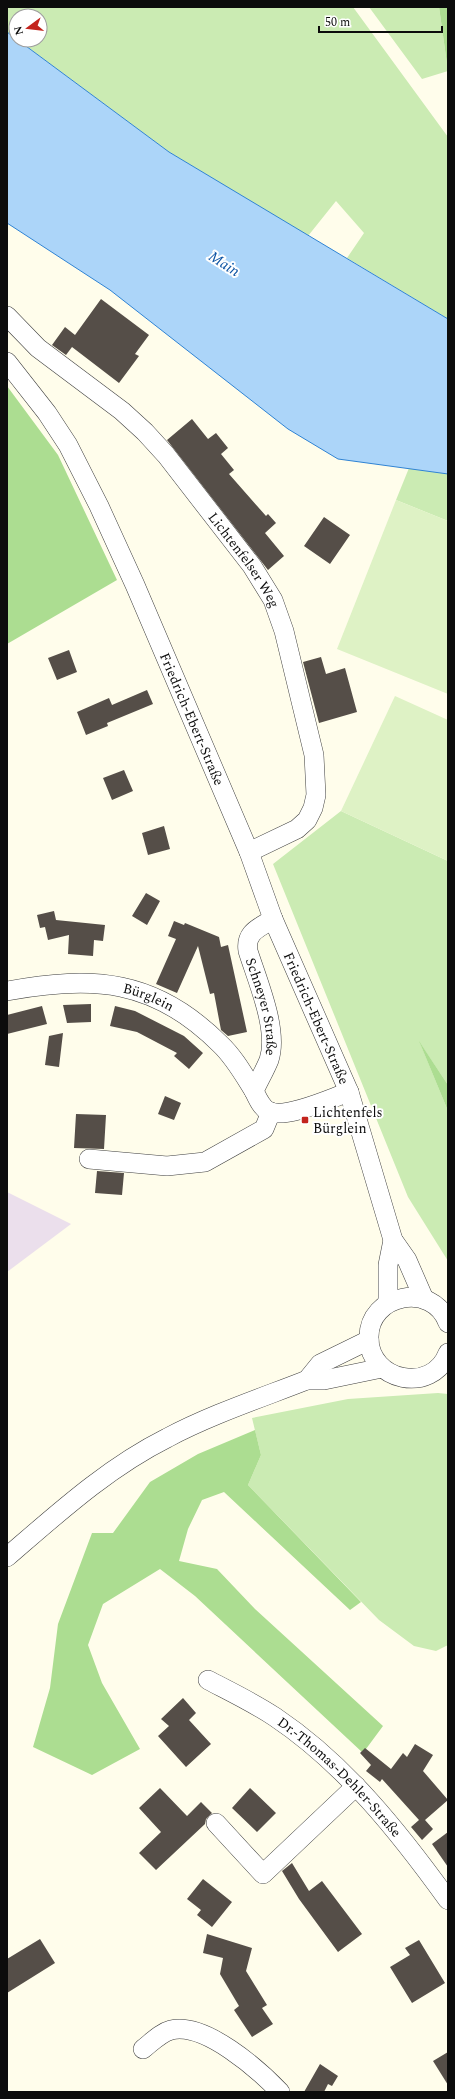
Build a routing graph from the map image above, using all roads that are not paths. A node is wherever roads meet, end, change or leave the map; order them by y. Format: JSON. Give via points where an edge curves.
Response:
{"nodes":[{"id":1,"x":7,"y":316,"type":"edge"},
{"id":2,"x":7,"y":362,"type":"edge"},
{"id":3,"x":249,"y":852,"type":"junction"},
{"id":4,"x":273,"y":919,"type":"junction"},
{"id":5,"x":7,"y":992,"type":"edge"},
{"id":6,"x":254,"y":1091,"type":"junction"},
{"id":7,"x":349,"y":1092,"type":"junction"},
{"id":8,"x":272,"y":1112,"type":"junction"},
{"id":9,"x":89,"y":1159,"type":"dead end"},
{"id":10,"x":393,"y":1240,"type":"junction"},
{"id":11,"x":424,"y":1299,"type":"junction"},
{"id":12,"x":388,"y":1303,"type":"junction"},
{"id":13,"x":448,"y":1323,"type":"edge"},
{"id":14,"x":369,"y":1340,"type":"junction"},
{"id":15,"x":441,"y":1366,"type":"edge"},
{"id":16,"x":382,"y":1368,"type":"junction"},
{"id":17,"x":307,"y":1380,"type":"junction"},
{"id":18,"x":7,"y":1557,"type":"edge"},
{"id":19,"x":208,"y":1680,"type":"dead end"},
{"id":20,"x":356,"y":1786,"type":"junction"},
{"id":21,"x":216,"y":1823,"type":"dead end"},
{"id":22,"x":448,"y":1900,"type":"edge"},
{"id":23,"x":143,"y":2049,"type":"dead end"},
{"id":24,"x":280,"y":2092,"type":"edge"}],
"edges":[{"from":1,"to":3,"type":"street","name":"Lichtenfelser Weg","via":[[38,348],[122,411],[145,432],[247,559],[273,600],[284,631],[314,755],[316,795],[310,814],[297,829]]},
{"from":2,"to":3,"type":"street","name":"Friedrich-Ebert-Straße","via":[[58,429],[99,506]]},
{"from":3,"to":4,"type":"street","name":"Friedrich-Ebert-Straße"},
{"from":4,"to":6,"type":"street","name":"Schneyer Straße","via":[[250,932],[247,940],[268,1016],[272,1044],[269,1059]]},
{"from":4,"to":7,"type":"street","name":"Friedrich-Ebert-Straße"},
{"from":5,"to":6,"type":"street","name":"Bürglein","via":[[60,983],[88,982],[119,985],[151,996],[181,1013],[221,1044]]},
{"from":6,"to":8,"type":"street","via":[[262,1106]]},
{"from":7,"to":8,"type":"street","via":[[298,1110]]},
{"from":7,"to":10,"type":"street","name":"Friedrich-Ebert-Straße"},
{"from":8,"to":9,"type":"street","via":[[264,1129],[205,1162],[167,1166]]},
{"from":10,"to":11,"type":"street","via":[[407,1260]]},
{"from":10,"to":12,"type":"street","via":[[388,1265]]},
{"from":11,"to":12,"type":"street","via":[[406,1297]]},
{"from":11,"to":13,"type":"street","via":[[441,1312]]},
{"from":12,"to":14,"type":"street","via":[[375,1317]]},
{"from":14,"to":16,"type":"street","via":[[372,1355]]},
{"from":14,"to":17,"type":"street","via":[[320,1364]]},
{"from":15,"to":16,"type":"street","via":[[422,1377],[406,1379]]},
{"from":16,"to":17,"type":"street","via":[[324,1380]]},
{"from":17,"to":18,"type":"street","via":[[204,1419],[130,1459],[67,1505]]},
{"from":19,"to":20,"type":"street","name":"Dr.-Thomas-Dehler-Straße","via":[[275,1717],[309,1743]]},
{"from":20,"to":21,"type":"street","via":[[263,1874]]},
{"from":20,"to":22,"type":"street","name":"Dr.-Thomas-Dehler-Straße","via":[[371,1800]]},
{"from":23,"to":24,"type":"street","via":[[161,2034],[172,2030],[189,2029],[218,2042],[262,2074]]}]}
